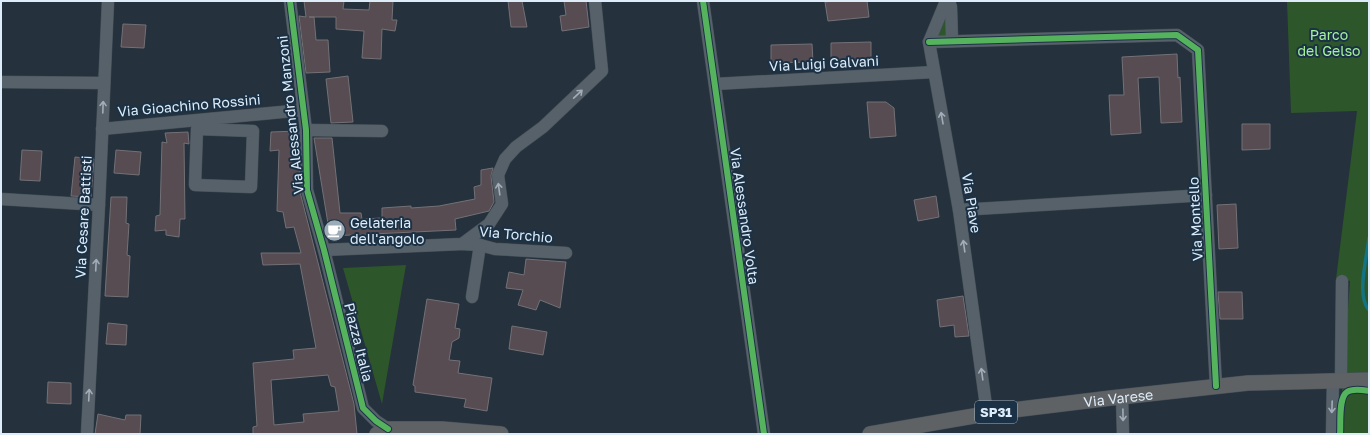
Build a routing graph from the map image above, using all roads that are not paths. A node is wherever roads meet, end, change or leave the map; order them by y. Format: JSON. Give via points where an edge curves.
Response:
{"nodes":[{"id":1,"x":108,"y":1,"type":"edge"},
{"id":2,"x":290,"y":1,"type":"edge"},
{"id":3,"x":595,"y":1,"type":"edge"},
{"id":4,"x":704,"y":1,"type":"edge"},
{"id":5,"x":946,"y":1,"type":"edge"},
{"id":6,"x":949,"y":1,"type":"edge"},
{"id":7,"x":952,"y":41,"type":"junction"},
{"id":8,"x":929,"y":42,"type":"junction"},
{"id":9,"x":934,"y":72,"type":"junction"},
{"id":10,"x":1,"y":82,"type":"edge"},
{"id":11,"x":104,"y":83,"type":"junction"},
{"id":12,"x":715,"y":84,"type":"junction"},
{"id":13,"x":303,"y":110,"type":"junction"},
{"id":14,"x":102,"y":129,"type":"junction"},
{"id":15,"x":196,"y":129,"type":"joint"},
{"id":16,"x":306,"y":130,"type":"junction"},
{"id":17,"x":382,"y":131,"type":"dead end"},
{"id":18,"x":1206,"y":194,"type":"junction"},
{"id":19,"x":1,"y":199,"type":"edge"},
{"id":20,"x":99,"y":205,"type":"junction"},
{"id":21,"x":959,"y":210,"type":"junction"},
{"id":22,"x":462,"y":244,"type":"junction"},
{"id":23,"x":480,"y":245,"type":"junction"},
{"id":24,"x":324,"y":250,"type":"junction"},
{"id":25,"x":566,"y":253,"type":"dead end"},
{"id":26,"x":1342,"y":281,"type":"dead end"},
{"id":27,"x":472,"y":297,"type":"dead end"},
{"id":28,"x":1337,"y":380,"type":"junction"},
{"id":29,"x":1369,"y":380,"type":"edge"},
{"id":30,"x":1216,"y":386,"type":"junction"},
{"id":31,"x":1122,"y":396,"type":"junction"},
{"id":32,"x":987,"y":413,"type":"junction"},
{"id":33,"x":382,"y":432,"type":"edge"},
{"id":34,"x":88,"y":434,"type":"edge"},
{"id":35,"x":501,"y":434,"type":"edge"},
{"id":36,"x":764,"y":434,"type":"edge"},
{"id":37,"x":870,"y":434,"type":"edge"},
{"id":38,"x":1123,"y":434,"type":"edge"},
{"id":39,"x":1332,"y":434,"type":"edge"}],
"edges":[{"from":1,"to":11,"type":"street","name":"Via Cesare Battisti"},
{"from":2,"to":13,"type":"street","name":"Via Alessandro Manzoni"},
{"from":22,"to":3,"type":"street","one_way":true,"via":[[489,224],[502,204],[498,176],[505,159],[602,71]]},
{"from":4,"to":12,"type":"street","name":"Via Alessandro Volta"},
{"from":5,"to":8,"type":"street"},
{"from":6,"to":7,"type":"street"},
{"from":7,"to":8,"type":"street"},
{"from":7,"to":18,"type":"street","name":"Via Montello","via":[[1177,35],[1198,50]]},
{"from":8,"to":9,"type":"street","name":"Via Piave"},
{"from":9,"to":12,"type":"street","name":"Via Luigi Galvani"},
{"from":21,"to":9,"type":"street","name":"Via Piave","one_way":true},
{"from":10,"to":11,"type":"street"},
{"from":14,"to":11,"type":"street","name":"Via Cesare Battisti","one_way":true},
{"from":12,"to":36,"type":"street","name":"Via Alessandro Volta"},
{"from":13,"to":14,"type":"street","name":"Via Gioachino Rossini"},
{"from":13,"to":16,"type":"street","name":"Via Alessandro Manzoni"},
{"from":14,"to":20,"type":"street","name":"Via Cesare Battisti"},
{"from":15,"to":15,"type":"street","via":[[253,131],[251,187],[194,185]]},
{"from":16,"to":17,"type":"street"},
{"from":16,"to":24,"type":"street","name":"Via Alessandro Manzoni","via":[[307,190]]},
{"from":18,"to":21,"type":"street"},
{"from":18,"to":30,"type":"street","name":"Via Montello"},
{"from":19,"to":20,"type":"street"},
{"from":34,"to":20,"type":"street","name":"Via Cesare Battisti","one_way":true},
{"from":32,"to":21,"type":"street","name":"Via Piave","one_way":true},
{"from":22,"to":23,"type":"street","name":"Via Torchio"},
{"from":22,"to":24,"type":"street"},
{"from":23,"to":25,"type":"street","name":"Via Torchio","via":[[495,249]]},
{"from":23,"to":27,"type":"street"},
{"from":24,"to":33,"type":"street","name":"Piazza Italia","via":[[363,408],[376,421]]},
{"from":26,"to":28,"type":"street"},
{"from":28,"to":29,"type":"main road","name":"Via Varese","number":"SP31"},
{"from":28,"to":30,"type":"main road","name":"Via Varese","number":"SP31"},
{"from":28,"to":39,"type":"street","one_way":true},
{"from":30,"to":31,"type":"main road","name":"Via Varese","number":"SP31"},
{"from":31,"to":32,"type":"main road","name":"Via Varese","number":"SP31"},
{"from":31,"to":38,"type":"street","one_way":true},
{"from":32,"to":37,"type":"main road","name":"Via Varese","number":"SP31"},
{"from":33,"to":35,"type":"main road","via":[[442,430]]}]}
